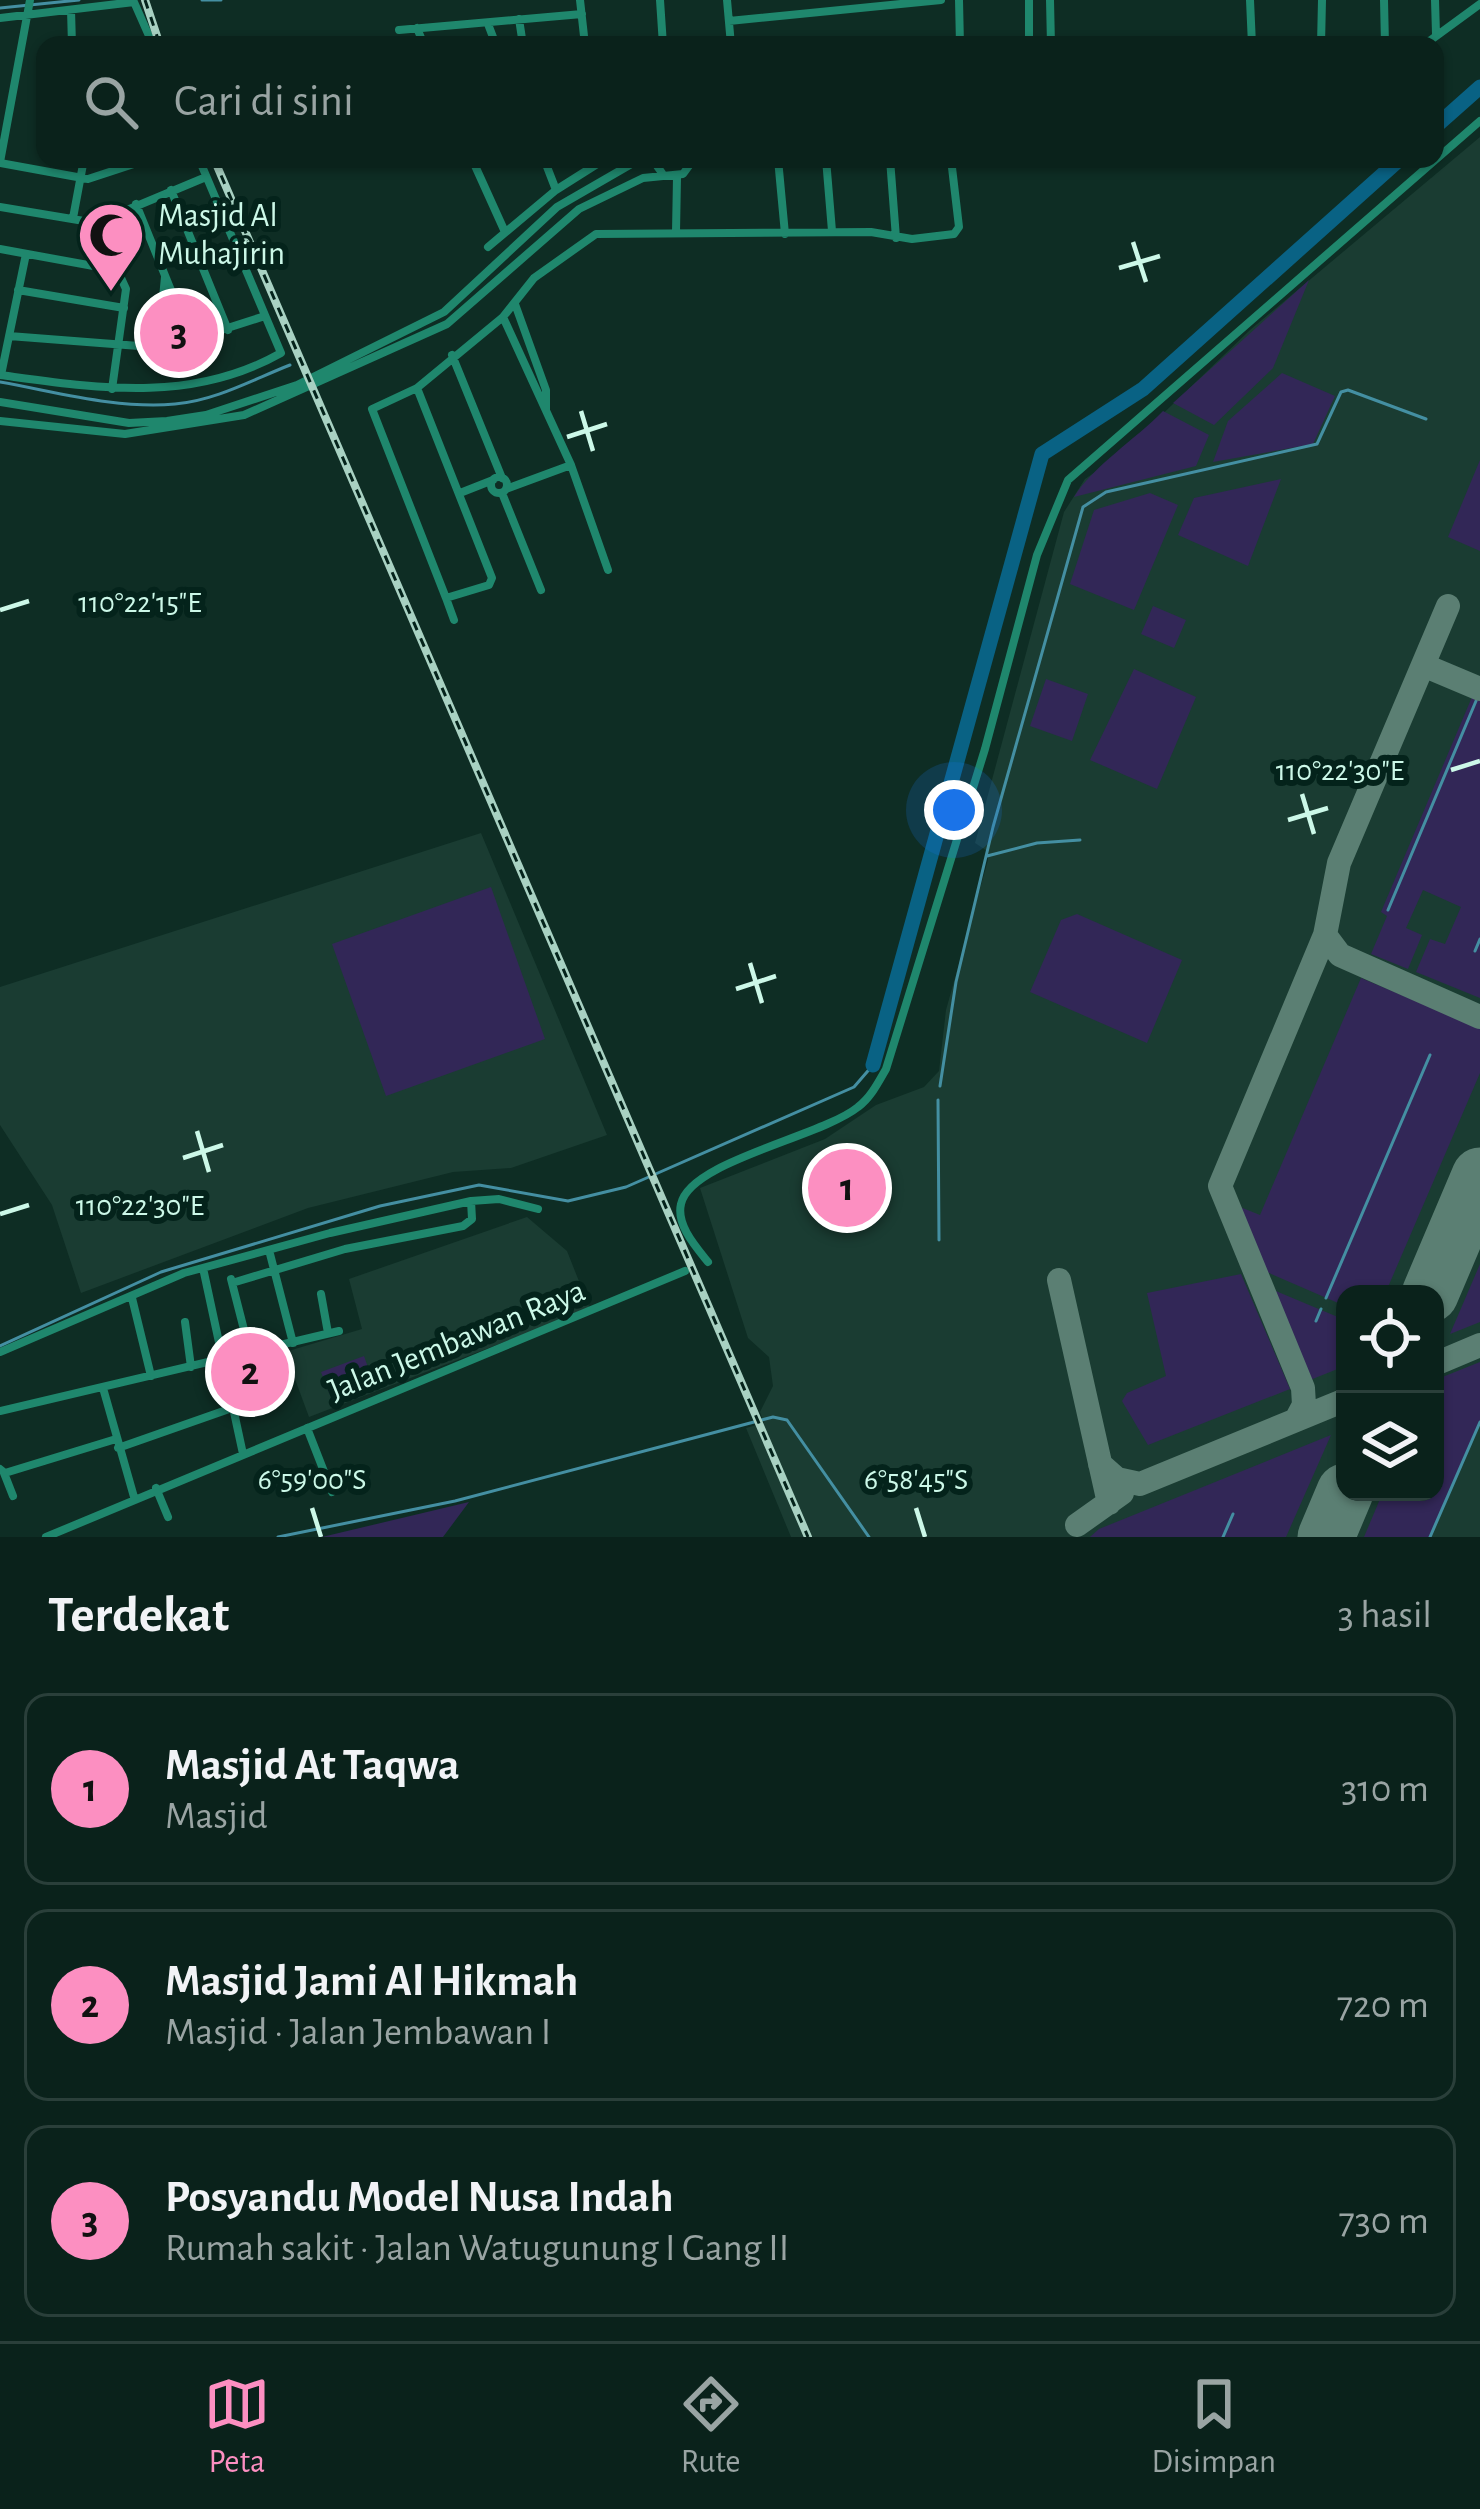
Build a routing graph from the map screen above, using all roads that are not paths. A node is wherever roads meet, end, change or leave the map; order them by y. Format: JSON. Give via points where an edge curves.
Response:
{"nodes":[{"id":1,"x":580,"y":0,"type":"edge"},
{"id":2,"x":660,"y":0,"type":"edge"},
{"id":3,"x":727,"y":0,"type":"edge"},
{"id":4,"x":941,"y":0,"type":"edge"},
{"id":5,"x":959,"y":0,"type":"edge"},
{"id":6,"x":1029,"y":0,"type":"edge"},
{"id":7,"x":1050,"y":0,"type":"edge"},
{"id":8,"x":1250,"y":0,"type":"edge"},
{"id":9,"x":1322,"y":0,"type":"edge"},
{"id":10,"x":1384,"y":0,"type":"edge"},
{"id":11,"x":1435,"y":0,"type":"edge"},
{"id":12,"x":134,"y":2,"type":"edge"},
{"id":13,"x":1480,"y":4,"type":"edge"},
{"id":14,"x":29,"y":8,"type":"edge"},
{"id":15,"x":70,"y":10,"type":"junction"},
{"id":16,"x":582,"y":14,"type":"junction"},
{"id":17,"x":0,"y":18,"type":"edge"},
{"id":18,"x":520,"y":19,"type":"junction"},
{"id":19,"x":729,"y":21,"type":"junction"},
{"id":20,"x":488,"y":23,"type":"junction"},
{"id":21,"x":417,"y":28,"type":"junction"},
{"id":22,"x":399,"y":30,"type":"dead end"},
{"id":23,"x":1436,"y":35,"type":"joint"},
{"id":24,"x":71,"y":36,"type":"edge"},
{"id":25,"x":150,"y":36,"type":"edge"},
{"id":26,"x":420,"y":36,"type":"edge"},
{"id":27,"x":493,"y":36,"type":"edge"},
{"id":28,"x":522,"y":36,"type":"edge"},
{"id":29,"x":584,"y":36,"type":"edge"},
{"id":30,"x":662,"y":36,"type":"edge"},
{"id":31,"x":730,"y":36,"type":"edge"},
{"id":32,"x":960,"y":36,"type":"edge"},
{"id":33,"x":1029,"y":36,"type":"edge"},
{"id":34,"x":1051,"y":36,"type":"edge"},
{"id":35,"x":1252,"y":36,"type":"edge"},
{"id":36,"x":1322,"y":36,"type":"edge"},
{"id":37,"x":1385,"y":36,"type":"edge"},
{"id":38,"x":1480,"y":121,"type":"edge"},
{"id":39,"x":1444,"y":152,"type":"edge"},
{"id":40,"x":0,"y":163,"type":"edge"},
{"id":41,"x":45,"y":168,"type":"edge"},
{"id":42,"x":82,"y":168,"type":"edge"},
{"id":43,"x":116,"y":168,"type":"edge"},
{"id":44,"x":203,"y":168,"type":"edge"},
{"id":45,"x":476,"y":168,"type":"edge"},
{"id":46,"x":547,"y":168,"type":"edge"},
{"id":47,"x":591,"y":168,"type":"edge"},
{"id":48,"x":624,"y":168,"type":"edge"},
{"id":49,"x":659,"y":168,"type":"edge"},
{"id":50,"x":686,"y":168,"type":"edge"},
{"id":51,"x":779,"y":168,"type":"edge"},
{"id":52,"x":827,"y":168,"type":"edge"},
{"id":53,"x":891,"y":168,"type":"edge"},
{"id":54,"x":952,"y":168,"type":"edge"},
{"id":55,"x":1426,"y":168,"type":"edge"},
{"id":56,"x":44,"y":172,"type":"junction"},
{"id":57,"x":663,"y":174,"type":"junction"},
{"id":58,"x":677,"y":176,"type":"junction"},
{"id":59,"x":206,"y":177,"type":"junction"},
{"id":60,"x":80,"y":178,"type":"junction"},
{"id":61,"x":171,"y":190,"type":"junction"},
{"id":62,"x":556,"y":190,"type":"junction"},
{"id":63,"x":136,"y":204,"type":"junction"},
{"id":64,"x":0,"y":207,"type":"edge"},
{"id":65,"x":73,"y":218,"type":"junction"},
{"id":66,"x":96,"y":223,"type":"junction"},
{"id":67,"x":832,"y":231,"type":"junction"},
{"id":68,"x":505,"y":232,"type":"junction"},
{"id":69,"x":676,"y":232,"type":"junction"},
{"id":70,"x":785,"y":234,"type":"junction"},
{"id":71,"x":896,"y":238,"type":"junction"},
{"id":72,"x":488,"y":247,"type":"dead end"},
{"id":73,"x":0,"y":249,"type":"edge"},
{"id":74,"x":26,"y":254,"type":"junction"},
{"id":75,"x":121,"y":271,"type":"junction"},
{"id":76,"x":165,"y":275,"type":"junction"},
{"id":77,"x":18,"y":290,"type":"junction"},
{"id":78,"x":515,"y":304,"type":"junction"},
{"id":79,"x":124,"y":308,"type":"junction"},
{"id":80,"x":266,"y":316,"type":"junction"},
{"id":81,"x":503,"y":317,"type":"junction"},
{"id":82,"x":228,"y":330,"type":"junction"},
{"id":83,"x":9,"y":336,"type":"junction"},
{"id":84,"x":192,"y":342,"type":"junction"},
{"id":85,"x":115,"y":346,"type":"junction"},
{"id":86,"x":158,"y":349,"type":"junction"},
{"id":87,"x":452,"y":355,"type":"junction"},
{"id":88,"x":0,"y":375,"type":"edge"},
{"id":89,"x":322,"y":378,"type":"junction"},
{"id":90,"x":112,"y":388,"type":"junction"},
{"id":91,"x":416,"y":388,"type":"junction"},
{"id":92,"x":299,"y":389,"type":"junction"},
{"id":93,"x":0,"y":402,"type":"edge"},
{"id":94,"x":27,"y":408,"type":"junction"},
{"id":95,"x":546,"y":411,"type":"junction"},
{"id":96,"x":0,"y":421,"type":"edge"},
{"id":97,"x":26,"y":423,"type":"junction"},
{"id":98,"x":571,"y":465,"type":"junction"},
{"id":99,"x":501,"y":485,"type":"junction"},
{"id":100,"x":460,"y":493,"type":"junction"},
{"id":101,"x":608,"y":570,"type":"dead end"},
{"id":102,"x":541,"y":590,"type":"dead end"},
{"id":103,"x":446,"y":598,"type":"junction"},
{"id":104,"x":454,"y":620,"type":"dead end"},
{"id":105,"x":471,"y":1201,"type":"junction"},
{"id":106,"x":538,"y":1209,"type":"dead end"},
{"id":107,"x":269,"y":1250,"type":"junction"},
{"id":108,"x":708,"y":1262,"type":"dead end"},
{"id":109,"x":203,"y":1268,"type":"junction"},
{"id":110,"x":275,"y":1269,"type":"junction"},
{"id":111,"x":685,"y":1270,"type":"dead end"},
{"id":112,"x":321,"y":1294,"type":"dead end"},
{"id":113,"x":132,"y":1298,"type":"junction"},
{"id":114,"x":185,"y":1322,"type":"dead end"},
{"id":115,"x":339,"y":1331,"type":"dead end"},
{"id":116,"x":328,"y":1334,"type":"junction"},
{"id":117,"x":293,"y":1343,"type":"junction"},
{"id":118,"x":0,"y":1352,"type":"edge"},
{"id":119,"x":250,"y":1353,"type":"junction"},
{"id":120,"x":223,"y":1358,"type":"junction"},
{"id":121,"x":190,"y":1367,"type":"junction"},
{"id":122,"x":151,"y":1376,"type":"junction"},
{"id":123,"x":103,"y":1388,"type":"junction"},
{"id":124,"x":232,"y":1408,"type":"junction"},
{"id":125,"x":0,"y":1412,"type":"edge"},
{"id":126,"x":307,"y":1428,"type":"junction"},
{"id":127,"x":117,"y":1444,"type":"junction"},
{"id":128,"x":243,"y":1454,"type":"junction"},
{"id":129,"x":2,"y":1471,"type":"edge"},
{"id":130,"x":156,"y":1488,"type":"junction"},
{"id":131,"x":332,"y":1492,"type":"dead end"},
{"id":132,"x":13,"y":1496,"type":"dead end"},
{"id":133,"x":134,"y":1497,"type":"junction"},
{"id":134,"x":168,"y":1517,"type":"dead end"},
{"id":135,"x":46,"y":1537,"type":"edge"}],
"edges":[{"from":1,"to":16,"type":"street"},
{"from":2,"to":30,"type":"street"},
{"from":3,"to":19,"type":"street"},
{"from":4,"to":19,"type":"street"},
{"from":5,"to":32,"type":"street"},
{"from":6,"to":33,"type":"street"},
{"from":7,"to":34,"type":"street"},
{"from":8,"to":35,"type":"street"},
{"from":9,"to":36,"type":"street"},
{"from":10,"to":37,"type":"street"},
{"from":11,"to":23,"type":"street"},
{"from":12,"to":15,"type":"street"},
{"from":12,"to":25,"type":"street"},
{"from":13,"to":23,"type":"street"},
{"from":14,"to":15,"type":"street"},
{"from":14,"to":17,"type":"street"},
{"from":14,"to":40,"type":"street"},
{"from":15,"to":24,"type":"street"},
{"from":16,"to":18,"type":"street"},
{"from":16,"to":29,"type":"street"},
{"from":18,"to":20,"type":"street"},
{"from":18,"to":28,"type":"street"},
{"from":19,"to":31,"type":"street"},
{"from":20,"to":21,"type":"street"},
{"from":20,"to":27,"type":"street"},
{"from":21,"to":22,"type":"street"},
{"from":21,"to":26,"type":"street"},
{"from":38,"to":39,"type":"street"},
{"from":40,"to":56,"type":"street"},
{"from":41,"to":56,"type":"street"},
{"from":42,"to":60,"type":"street"},
{"from":43,"to":60,"type":"street"},
{"from":44,"to":59,"type":"street"},
{"from":45,"to":68,"type":"street"},
{"from":46,"to":62,"type":"street"},
{"from":47,"to":62,"type":"street"},
{"from":48,"to":89,"type":"street","via":[[557,207],[444,312]]},
{"from":49,"to":57,"type":"street"},
{"from":50,"to":58,"type":"street"},
{"from":51,"to":70,"type":"street"},
{"from":52,"to":67,"type":"street"},
{"from":53,"to":71,"type":"street"},
{"from":54,"to":71,"type":"street","via":[[958,231]]},
{"from":55,"to":108,"type":"street","via":[[1068,480],[1036,555],[986,749],[886,1069],[855,1110],[688,1190],[681,1221]]},
{"from":56,"to":60,"type":"street"},
{"from":57,"to":58,"type":"street"},
{"from":57,"to":89,"type":"street","via":[[579,209],[447,324]]},
{"from":58,"to":69,"type":"street"},
{"from":59,"to":61,"type":"street"},
{"from":59,"to":80,"type":"street"},
{"from":60,"to":65,"type":"street"},
{"from":61,"to":63,"type":"street"},
{"from":61,"to":82,"type":"street"},
{"from":62,"to":68,"type":"street"},
{"from":63,"to":66,"type":"street"},
{"from":63,"to":76,"type":"street"},
{"from":64,"to":65,"type":"street"},
{"from":65,"to":66,"type":"street"},
{"from":66,"to":75,"type":"street"},
{"from":67,"to":70,"type":"street"},
{"from":67,"to":71,"type":"street"},
{"from":68,"to":72,"type":"street"},
{"from":69,"to":70,"type":"street"},
{"from":69,"to":78,"type":"street","via":[[596,234],[534,278]]},
{"from":73,"to":74,"type":"street"},
{"from":74,"to":75,"type":"street"},
{"from":74,"to":77,"type":"street"},
{"from":75,"to":79,"type":"street"},
{"from":76,"to":84,"type":"street"},
{"from":76,"to":86,"type":"street"},
{"from":77,"to":79,"type":"street"},
{"from":77,"to":83,"type":"street"},
{"from":78,"to":81,"type":"street"},
{"from":78,"to":95,"type":"street"},
{"from":79,"to":85,"type":"street"},
{"from":80,"to":82,"type":"street"},
{"from":80,"to":90,"type":"street","via":[[278,356],[183,388]]},
{"from":81,"to":87,"type":"street"},
{"from":81,"to":95,"type":"street"},
{"from":82,"to":84,"type":"street"},
{"from":83,"to":85,"type":"street"},
{"from":83,"to":88,"type":"street"},
{"from":84,"to":86,"type":"street"},
{"from":85,"to":86,"type":"street"},
{"from":85,"to":90,"type":"street"},
{"from":87,"to":91,"type":"street"},
{"from":87,"to":99,"type":"street"},
{"from":88,"to":90,"type":"street"},
{"from":89,"to":92,"type":"street"},
{"from":91,"to":100,"type":"street"},
{"from":91,"to":103,"type":"street","via":[[370,414]]},
{"from":92,"to":94,"type":"street","via":[[167,421]]},
{"from":92,"to":97,"type":"street","via":[[244,415],[168,430],[125,434]]},
{"from":93,"to":94,"type":"street"},
{"from":94,"to":97,"type":"street"},
{"from":95,"to":98,"type":"street"},
{"from":96,"to":97,"type":"street"},
{"from":98,"to":99,"type":"street"},
{"from":98,"to":101,"type":"street"},
{"from":99,"to":100,"type":"street"},
{"from":99,"to":102,"type":"street"},
{"from":100,"to":103,"type":"street","via":[[492,582]]},
{"from":103,"to":104,"type":"street"},
{"from":105,"to":106,"type":"street"},
{"from":105,"to":107,"type":"street"},
{"from":105,"to":110,"type":"street","via":[[464,1226]]},
{"from":107,"to":109,"type":"street"},
{"from":107,"to":110,"type":"street"},
{"from":109,"to":113,"type":"street"},
{"from":109,"to":120,"type":"street"},
{"from":110,"to":117,"type":"street"},
{"from":110,"to":119,"type":"street","via":[[232,1281]]},
{"from":111,"to":126,"type":"street","name":"Jalan Jembawan Raya"},
{"from":112,"to":116,"type":"street"},
{"from":113,"to":118,"type":"street"},
{"from":113,"to":122,"type":"street"},
{"from":114,"to":121,"type":"street"},
{"from":115,"to":116,"type":"street"},
{"from":116,"to":117,"type":"street"},
{"from":117,"to":119,"type":"street"},
{"from":119,"to":120,"type":"street"},
{"from":120,"to":121,"type":"street"},
{"from":120,"to":124,"type":"street"},
{"from":121,"to":122,"type":"street"},
{"from":122,"to":123,"type":"street"},
{"from":123,"to":125,"type":"street"},
{"from":123,"to":127,"type":"street"},
{"from":124,"to":127,"type":"street"},
{"from":124,"to":128,"type":"street"},
{"from":126,"to":128,"type":"street","name":"Jalan Jembawan Raya"},
{"from":126,"to":131,"type":"street"},
{"from":127,"to":129,"type":"street"},
{"from":127,"to":133,"type":"street"},
{"from":128,"to":130,"type":"street","name":"Jalan Jembawan Raya"},
{"from":129,"to":132,"type":"street"},
{"from":130,"to":133,"type":"street","name":"Jalan Jembawan Raya"},
{"from":130,"to":134,"type":"street"},
{"from":133,"to":135,"type":"street","name":"Jalan Jembawan Raya"}]}
